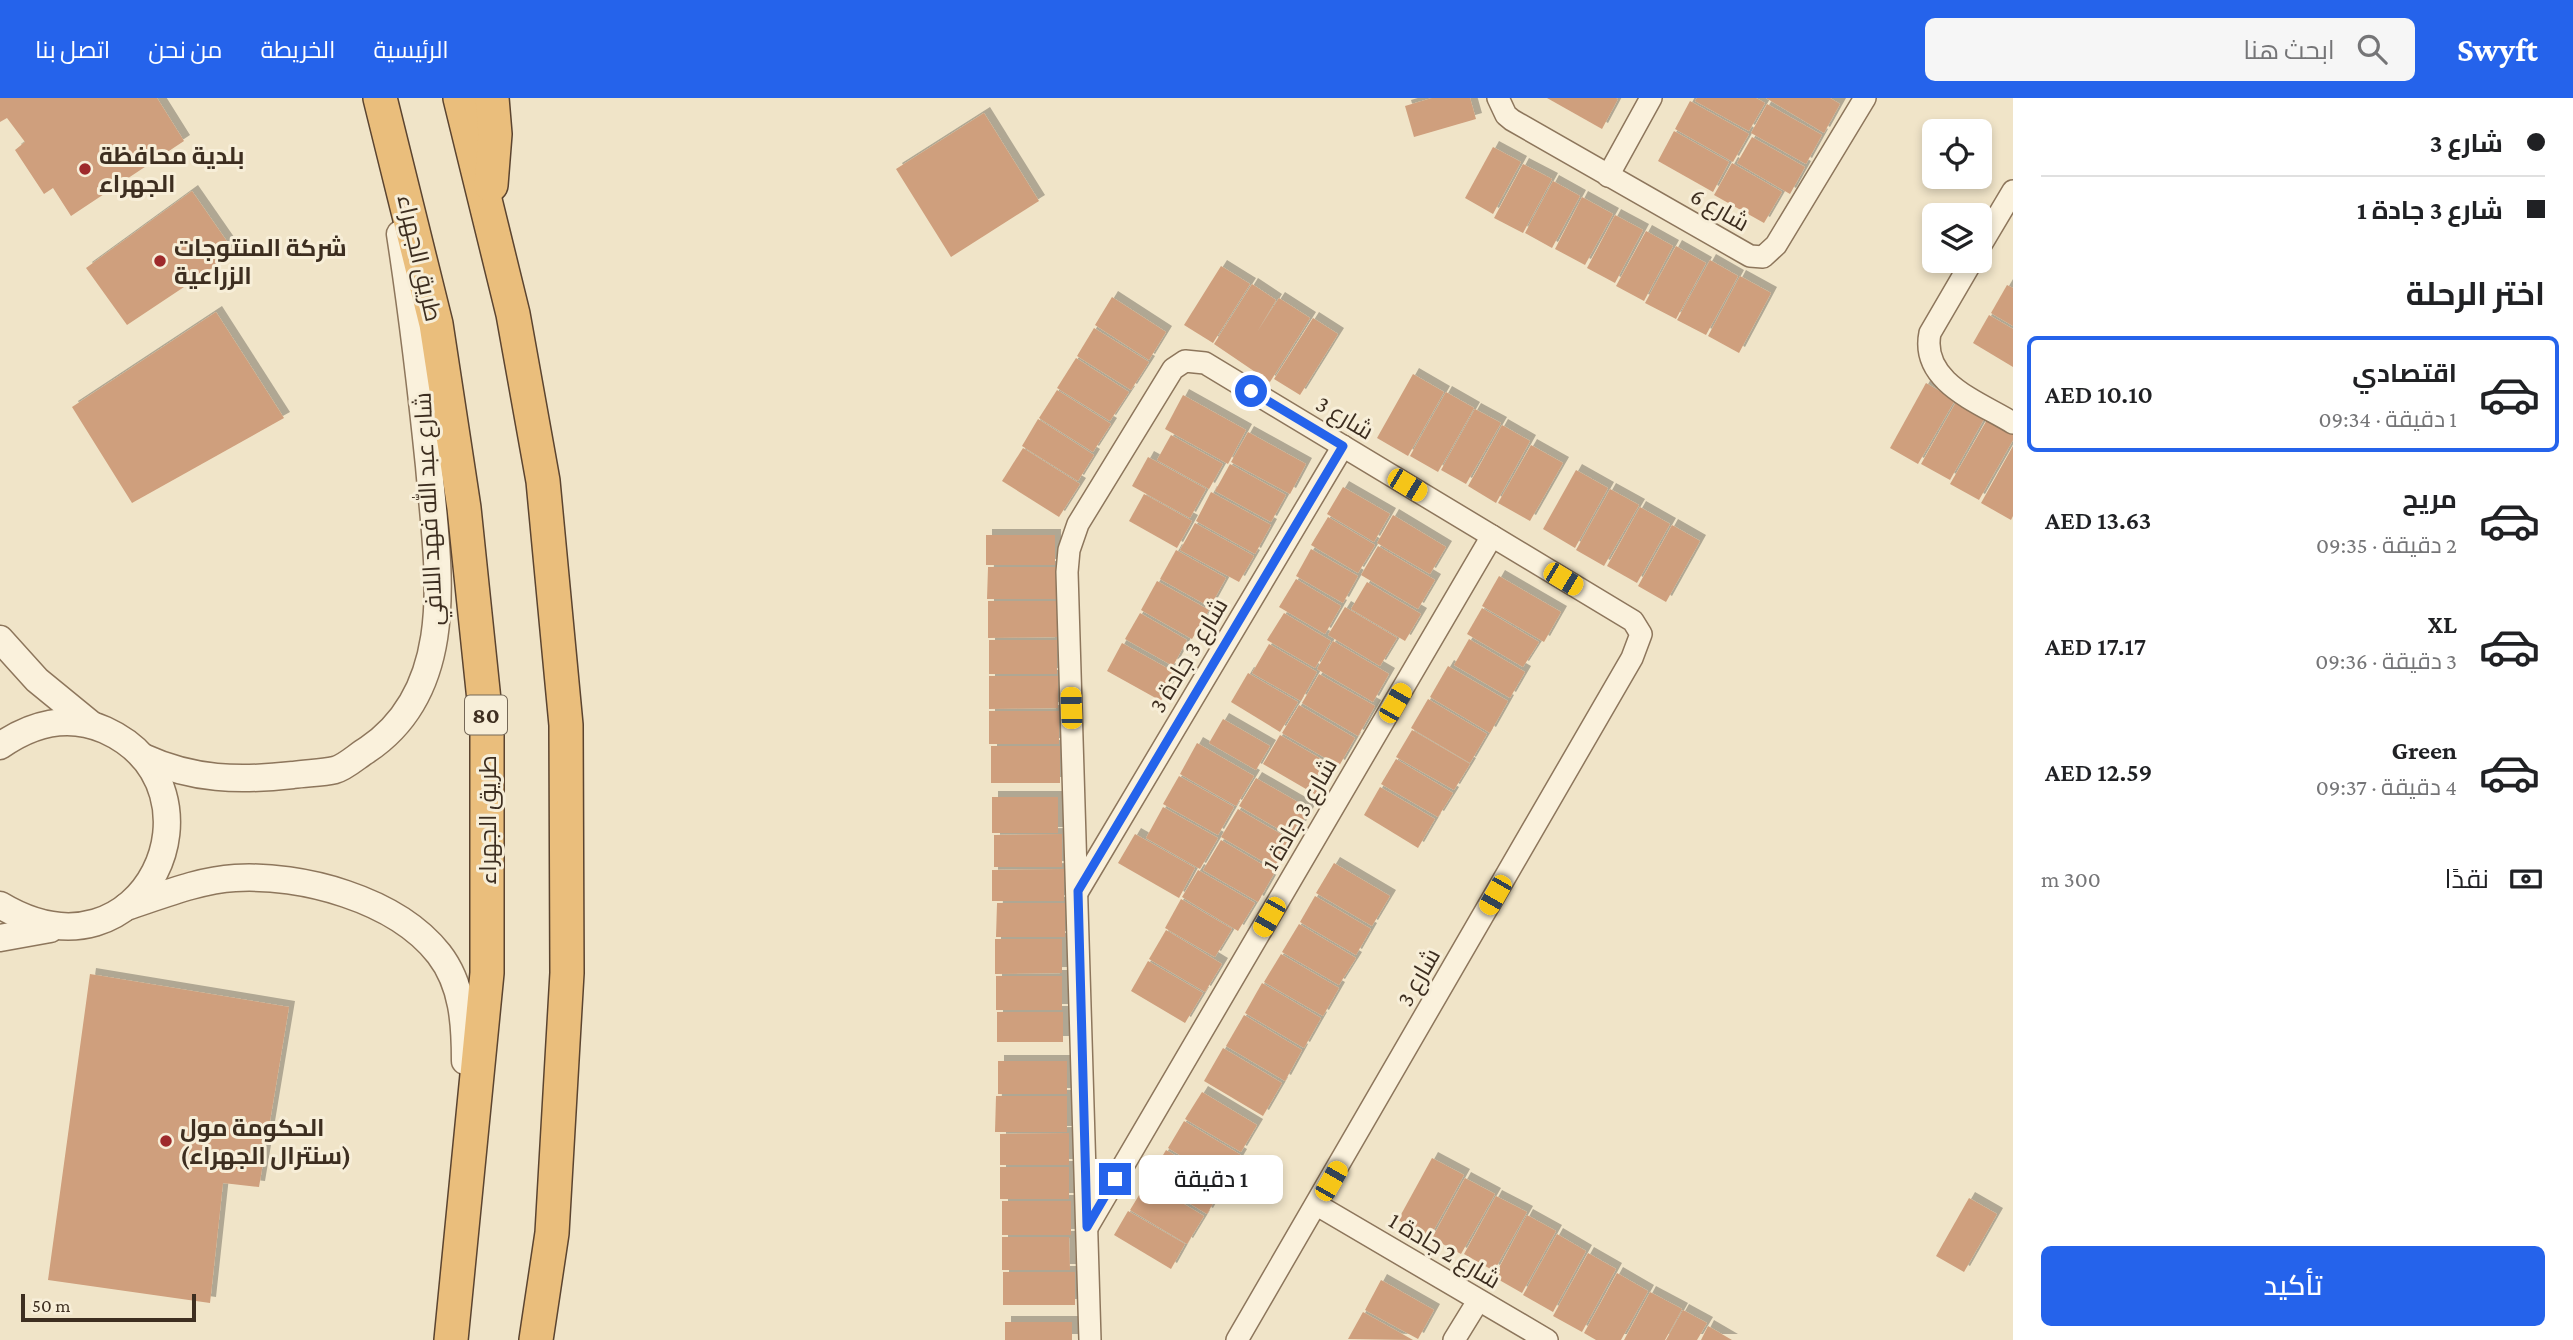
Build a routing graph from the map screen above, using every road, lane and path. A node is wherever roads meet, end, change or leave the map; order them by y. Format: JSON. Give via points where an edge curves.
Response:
{"nodes":[{"id":1,"x":379,"y":98,"type":"edge"},
{"id":2,"x":460,"y":98,"type":"edge"},
{"id":3,"x":492,"y":98,"type":"edge"},
{"id":4,"x":1498,"y":98,"type":"edge"},
{"id":5,"x":1651,"y":98,"type":"edge"},
{"id":6,"x":1865,"y":98,"type":"edge"},
{"id":7,"x":1608,"y":176,"type":"junction"},
{"id":8,"x":2013,"y":191,"type":"edge"},
{"id":9,"x":488,"y":212,"type":"junction"},
{"id":10,"x":1992,"y":226,"type":"edge"},
{"id":11,"x":1965,"y":273,"type":"edge"},
{"id":12,"x":2013,"y":423,"type":"edge"},
{"id":13,"x":1343,"y":446,"type":"junction"},
{"id":14,"x":1493,"y":536,"type":"junction"},
{"id":15,"x":0,"y":639,"type":"edge"},
{"id":16,"x":92,"y":725,"type":"junction"},
{"id":17,"x":0,"y":746,"type":"edge"},
{"id":18,"x":143,"y":757,"type":"junction"},
{"id":19,"x":1078,"y":891,"type":"junction"},
{"id":20,"x":0,"y":905,"type":"edge"},
{"id":21,"x":126,"y":907,"type":"junction"},
{"id":22,"x":57,"y":928,"type":"junction"},
{"id":23,"x":0,"y":938,"type":"edge"},
{"id":24,"x":1317,"y":1205,"type":"junction"},
{"id":25,"x":463,"y":1212,"type":"junction"},
{"id":26,"x":1087,"y":1227,"type":"junction"},
{"id":27,"x":1478,"y":1301,"type":"junction"},
{"id":28,"x":451,"y":1340,"type":"edge"},
{"id":29,"x":536,"y":1340,"type":"edge"},
{"id":30,"x":1090,"y":1340,"type":"edge"},
{"id":31,"x":1237,"y":1340,"type":"edge"},
{"id":32,"x":1454,"y":1340,"type":"edge"},
{"id":33,"x":1547,"y":1340,"type":"edge"}],
"edges":[{"from":1,"to":18,"type":"street","name":"شارع عبد الله فهد اللافي","via":[[417,344],[432,499],[439,617],[429,667],[411,708],[380,741],[337,770],[243,780],[173,771]]},
{"from":1,"to":25,"type":"highway","name":"طريق الجهراء","number":"80","via":[[436,324],[464,508],[487,729],[487,973]]},
{"from":2,"to":9,"type":"highway"},
{"from":3,"to":9,"type":"highway","via":[[495,134]]},
{"from":4,"to":7,"type":"street","name":"شارع 6","via":[[1512,120]]},
{"from":5,"to":7,"type":"street"},
{"from":6,"to":7,"type":"street","name":"شارع 6","via":[[1776,245],[1763,257],[1750,256]]},
{"from":8,"to":10,"type":"street"},
{"from":9,"to":29,"type":"highway","via":[[513,314],[543,481],[566,725],[567,973],[552,1233]]},
{"from":11,"to":12,"type":"street","via":[[1930,333],[1930,358],[1947,383]]},
{"from":13,"to":14,"type":"street","name":"شارع 3"},
{"from":13,"to":19,"type":"street","name":"شارع 3 جادة 3"},
{"from":13,"to":19,"type":"street","name":"شارع 3","via":[[1205,363],[1185,361],[1173,369],[1078,524],[1067,572]]},
{"from":14,"to":24,"type":"street","name":"شارع 3","via":[[1633,621],[1641,634],[1632,658]]},
{"from":14,"to":26,"type":"street","name":"شارع 3 جادة 1"},
{"from":15,"to":16,"type":"street","via":[[37,680]]},
{"from":16,"to":17,"type":"street","via":[[57,722],[22,730]]},
{"from":16,"to":18,"type":"street","via":[[120,737]]},
{"from":18,"to":21,"type":"street","via":[[160,786],[168,819],[164,852],[150,883]]},
{"from":19,"to":26,"type":"street","name":"شارع 3"},
{"from":20,"to":22,"type":"street","via":[[26,921]]},
{"from":21,"to":22,"type":"street","via":[[105,920]]},
{"from":21,"to":25,"type":"street","via":[[233,878],[289,879],[341,891],[417,933],[444,964],[465,1017]]},
{"from":22,"to":23,"type":"street"},
{"from":24,"to":27,"type":"street","name":"شارع 2 جادة 1"},
{"from":24,"to":31,"type":"street","name":"شارع 3"},
{"from":25,"to":28,"type":"highway","name":"طريق الجهراء","number":"80"},
{"from":26,"to":30,"type":"street","name":"شارع 3"},
{"from":27,"to":32,"type":"street"},
{"from":27,"to":33,"type":"street","name":"شارع 2 جادة 1"}]}
